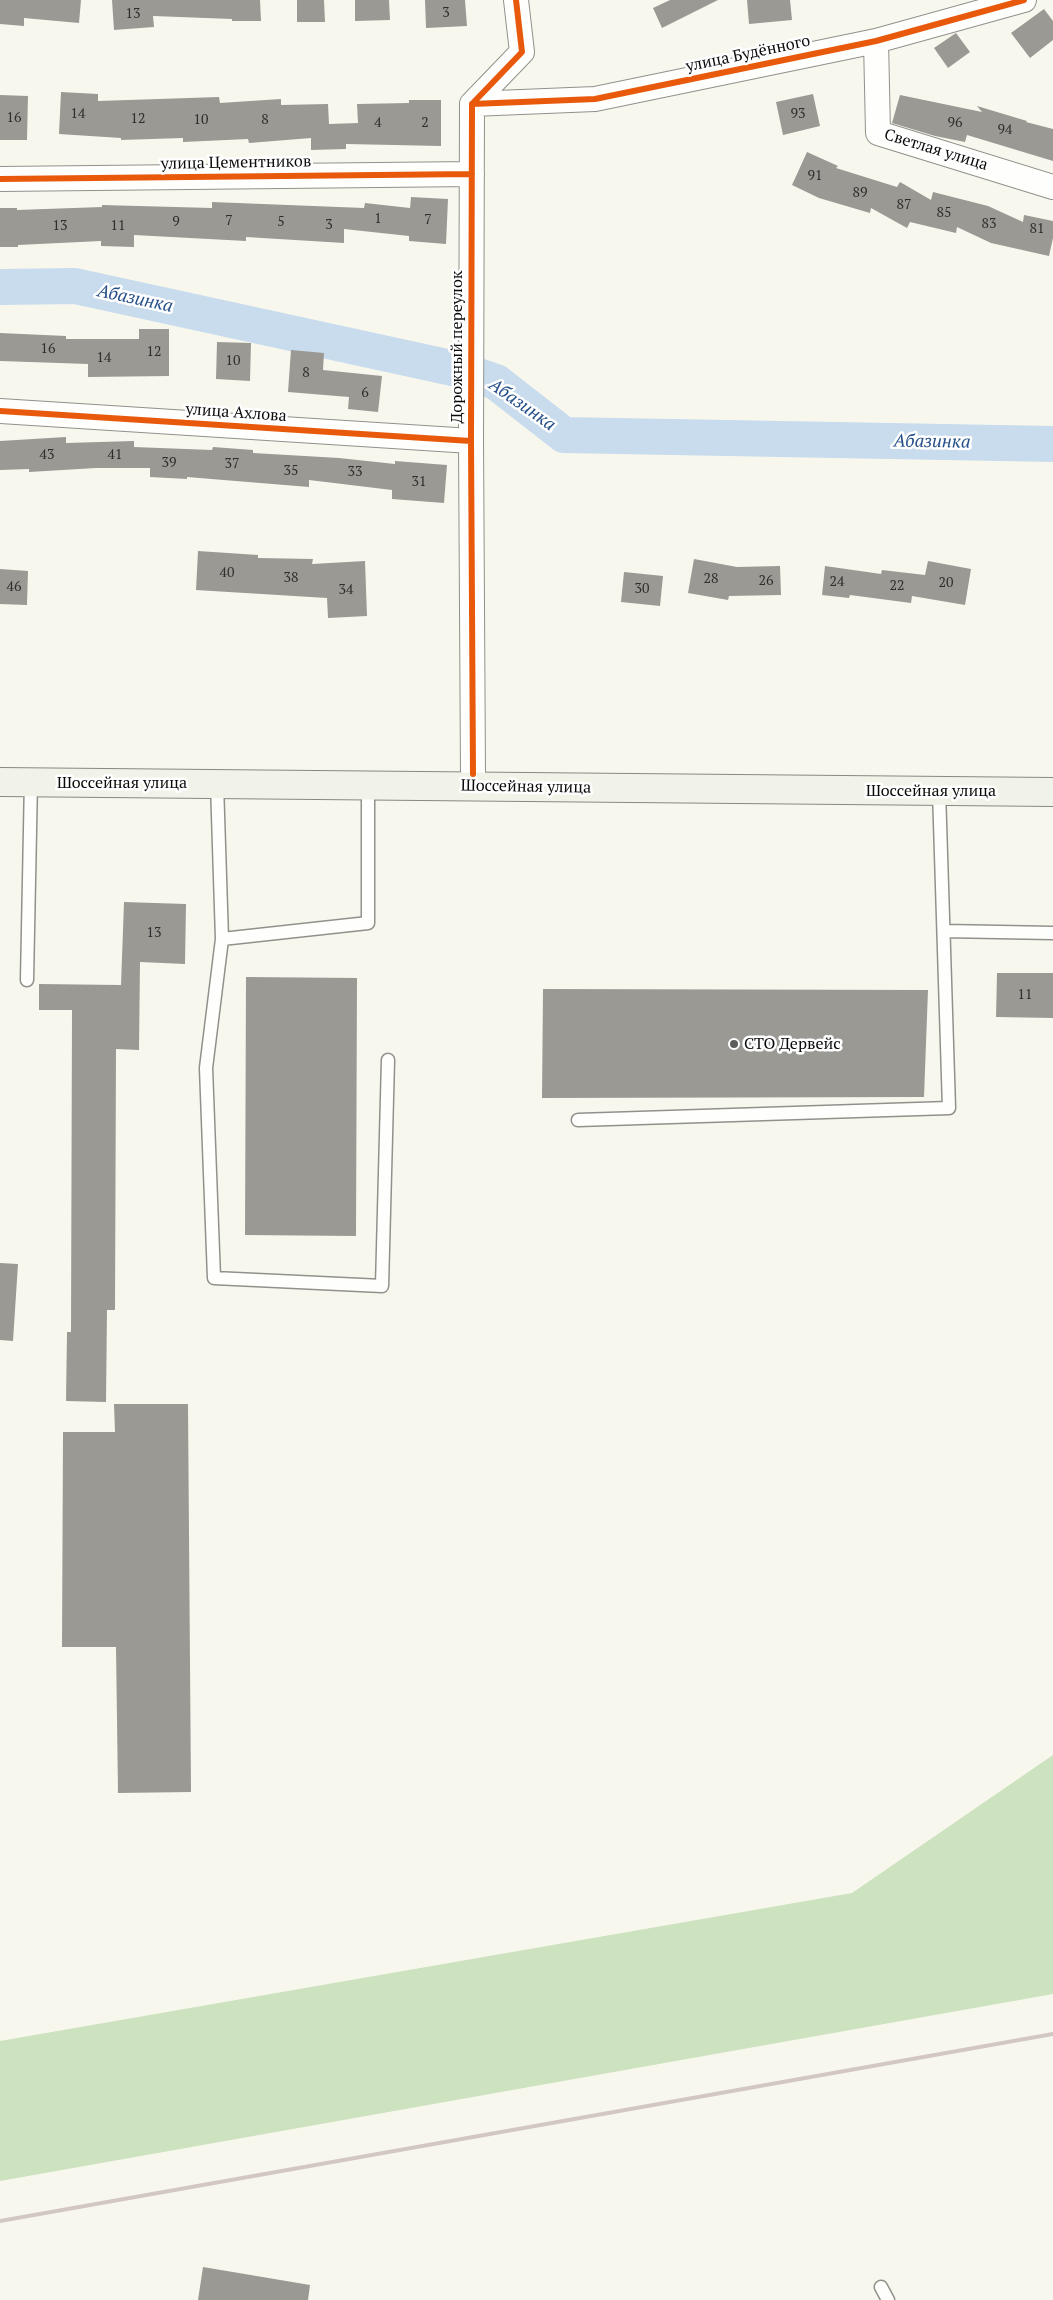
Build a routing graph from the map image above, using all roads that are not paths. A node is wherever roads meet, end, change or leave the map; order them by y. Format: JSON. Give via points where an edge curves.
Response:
{"nodes":[{"id":1,"x":516,"y":0,"type":"edge"},
{"id":2,"x":1024,"y":0,"type":"edge"},
{"id":3,"x":876,"y":41,"type":"junction"},
{"id":4,"x":472,"y":104,"type":"junction"},
{"id":5,"x":472,"y":174,"type":"junction"},
{"id":6,"x":0,"y":179,"type":"edge"},
{"id":7,"x":1053,"y":187,"type":"edge"},
{"id":8,"x":0,"y":412,"type":"edge"},
{"id":9,"x":471,"y":441,"type":"junction"},
{"id":10,"x":0,"y":772,"type":"edge"},
{"id":11,"x":473,"y":774,"type":"junction"},
{"id":12,"x":31,"y":778,"type":"junction"},
{"id":13,"x":1053,"y":778,"type":"edge"},
{"id":14,"x":0,"y":782,"type":"edge"},
{"id":15,"x":217,"y":784,"type":"junction"},
{"id":16,"x":368,"y":785,"type":"junction"},
{"id":17,"x":939,"y":791,"type":"junction"},
{"id":18,"x":1053,"y":792,"type":"edge"},
{"id":19,"x":944,"y":931,"type":"junction"},
{"id":20,"x":1053,"y":933,"type":"edge"},
{"id":21,"x":222,"y":939,"type":"junction"},
{"id":22,"x":27,"y":980,"type":"dead end"},
{"id":23,"x":388,"y":1060,"type":"dead end"},
{"id":24,"x":578,"y":1120,"type":"dead end"},
{"id":25,"x":881,"y":2287,"type":"dead end"},
{"id":26,"x":888,"y":2300,"type":"edge"}],
"edges":[{"from":1,"to":4,"type":"street","via":[[522,52]]},
{"from":2,"to":3,"type":"street","name":"улица Будённого"},
{"from":3,"to":4,"type":"street","name":"улица Будённого","via":[[595,99]]},
{"from":3,"to":7,"type":"street","name":"Светлая улица","via":[[878,133]]},
{"from":4,"to":5,"type":"street","name":"Дорожный переулок"},
{"from":5,"to":6,"type":"street","name":"улица Цементников"},
{"from":5,"to":9,"type":"street","name":"Дорожный переулок"},
{"from":8,"to":9,"type":"street","name":"улица Ахлова"},
{"from":9,"to":11,"type":"street","name":"Дорожный переулок"},
{"from":10,"to":12,"type":"main road","name":"Шоссейная улица"},
{"from":11,"to":12,"type":"main road","name":"Шоссейная улица"},
{"from":11,"to":13,"type":"main road","name":"Шоссейная улица"},
{"from":12,"to":14,"type":"main road","name":"Шоссейная улица"},
{"from":12,"to":15,"type":"main road","name":"Шоссейная улица"},
{"from":12,"to":22,"type":"lane"},
{"from":15,"to":16,"type":"main road","name":"Шоссейная улица"},
{"from":15,"to":21,"type":"lane"},
{"from":16,"to":17,"type":"main road","name":"Шоссейная улица"},
{"from":16,"to":21,"type":"lane","via":[[368,923]]},
{"from":17,"to":18,"type":"main road","name":"Шоссейная улица"},
{"from":17,"to":19,"type":"lane"},
{"from":19,"to":20,"type":"lane"},
{"from":19,"to":24,"type":"lane","via":[[949,1108]]},
{"from":21,"to":23,"type":"lane","via":[[206,1068],[214,1278],[382,1286]]},
{"from":25,"to":26,"type":"lane"}]}
